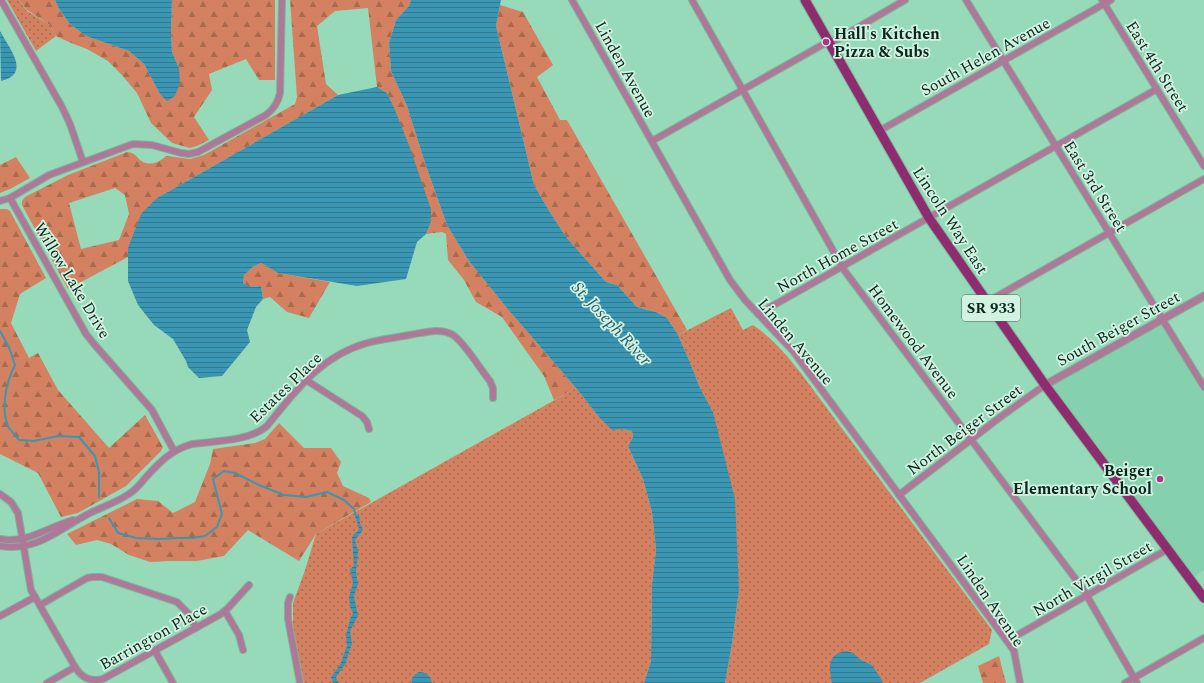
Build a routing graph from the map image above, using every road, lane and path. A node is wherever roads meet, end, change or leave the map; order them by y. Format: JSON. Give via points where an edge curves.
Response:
{"nodes":[{"id":1,"x":1,"y":0,"type":"edge"},
{"id":2,"x":282,"y":0,"type":"edge"},
{"id":3,"x":572,"y":0,"type":"edge"},
{"id":4,"x":692,"y":0,"type":"edge"},
{"id":5,"x":805,"y":0,"type":"edge"},
{"id":6,"x":905,"y":0,"type":"edge"},
{"id":7,"x":966,"y":0,"type":"edge"},
{"id":8,"x":1111,"y":0,"type":"edge"},
{"id":9,"x":1103,"y":2,"type":"edge"},
{"id":10,"x":829,"y":42,"type":"junction"},
{"id":11,"x":1003,"y":61,"type":"junction"},
{"id":12,"x":1157,"y":89,"type":"junction"},
{"id":13,"x":743,"y":90,"type":"junction"},
{"id":14,"x":879,"y":131,"type":"junction"},
{"id":15,"x":652,"y":141,"type":"junction"},
{"id":16,"x":1056,"y":146,"type":"junction"},
{"id":17,"x":83,"y":162,"type":"junction"},
{"id":18,"x":1204,"y":166,"type":"edge"},
{"id":19,"x":1204,"y":179,"type":"edge"},
{"id":20,"x":10,"y":198,"type":"junction"},
{"id":21,"x":0,"y":201,"type":"edge"},
{"id":22,"x":929,"y":218,"type":"junction"},
{"id":23,"x":1109,"y":232,"type":"junction"},
{"id":24,"x":842,"y":267,"type":"junction"},
{"id":25,"x":1204,"y":296,"type":"edge"},
{"id":26,"x":987,"y":302,"type":"junction"},
{"id":27,"x":758,"y":314,"type":"junction"},
{"id":28,"x":1163,"y":320,"type":"junction"},
{"id":29,"x":306,"y":380,"type":"junction"},
{"id":30,"x":1045,"y":385,"type":"junction"},
{"id":31,"x":1204,"y":387,"type":"edge"},
{"id":32,"x":493,"y":398,"type":"dead end"},
{"id":33,"x":369,"y":429,"type":"dead end"},
{"id":34,"x":971,"y":440,"type":"junction"},
{"id":35,"x":174,"y":451,"type":"junction"},
{"id":36,"x":0,"y":494,"type":"edge"},
{"id":37,"x":900,"y":495,"type":"junction"},
{"id":38,"x":78,"y":519,"type":"junction"},
{"id":39,"x":0,"y":539,"type":"edge"},
{"id":40,"x":23,"y":539,"type":"junction"},
{"id":41,"x":0,"y":546,"type":"edge"},
{"id":42,"x":24,"y":547,"type":"junction"},
{"id":43,"x":1168,"y":549,"type":"junction"},
{"id":44,"x":249,"y":585,"type":"dead end"},
{"id":45,"x":1087,"y":595,"type":"junction"},
{"id":46,"x":290,"y":596,"type":"dead end"},
{"id":47,"x":35,"y":597,"type":"junction"},
{"id":48,"x":1204,"y":598,"type":"edge"},
{"id":49,"x":40,"y":605,"type":"junction"},
{"id":50,"x":225,"y":611,"type":"junction"},
{"id":51,"x":0,"y":616,"type":"edge"},
{"id":52,"x":196,"y":628,"type":"junction"},
{"id":53,"x":1204,"y":638,"type":"edge"},
{"id":54,"x":1007,"y":641,"type":"junction"},
{"id":55,"x":243,"y":650,"type":"dead end"},
{"id":56,"x":155,"y":651,"type":"junction"},
{"id":57,"x":75,"y":667,"type":"junction"},
{"id":58,"x":1135,"y":680,"type":"edge"},
{"id":59,"x":98,"y":682,"type":"edge"},
{"id":60,"x":46,"y":683,"type":"edge"},
{"id":61,"x":173,"y":683,"type":"edge"},
{"id":62,"x":300,"y":683,"type":"edge"},
{"id":63,"x":1020,"y":683,"type":"edge"},
{"id":64,"x":1125,"y":683,"type":"edge"}],
"edges":[{"from":1,"to":17,"type":"street","via":[[62,107]]},
{"from":2,"to":17,"type":"street","via":[[280,93],[274,109],[198,152],[181,154],[152,145],[133,144]]},
{"from":3,"to":15,"type":"street","name":"Linden Avenue"},
{"from":4,"to":13,"type":"street","name":"Homewood Avenue"},
{"from":5,"to":10,"type":"main road","name":"Lincoln Way East","number":"SR 933"},
{"from":6,"to":10,"type":"street"},
{"from":7,"to":11,"type":"street","name":"East 3rd Street"},
{"from":8,"to":9,"type":"street","name":"South Helen Avenue"},
{"from":9,"to":11,"type":"street","name":"South Helen Avenue"},
{"from":9,"to":12,"type":"street","name":"East 4th Street"},
{"from":10,"to":13,"type":"street"},
{"from":10,"to":14,"type":"main road","name":"Lincoln Way East","number":"SR 933"},
{"from":11,"to":14,"type":"street","name":"South Helen Avenue"},
{"from":11,"to":16,"type":"street","name":"East 3rd Street"},
{"from":12,"to":16,"type":"street","name":"North Home Street"},
{"from":12,"to":18,"type":"street","name":"East 4th Street"},
{"from":13,"to":15,"type":"street"},
{"from":13,"to":24,"type":"street","name":"Homewood Avenue"},
{"from":14,"to":22,"type":"main road","name":"Lincoln Way East","number":"SR 933"},
{"from":15,"to":27,"type":"street","name":"Linden Avenue","via":[[730,280]]},
{"from":16,"to":22,"type":"street","name":"North Home Street"},
{"from":16,"to":23,"type":"street","name":"East 3rd Street"},
{"from":17,"to":20,"type":"street","via":[[49,175]]},
{"from":19,"to":23,"type":"street"},
{"from":20,"to":21,"type":"street"},
{"from":20,"to":35,"type":"street","name":"Willow Lake Drive","via":[[86,334],[152,410]]},
{"from":22,"to":24,"type":"street","name":"North Home Street"},
{"from":22,"to":26,"type":"main road","name":"Lincoln Way East","number":"SR 933"},
{"from":23,"to":26,"type":"street"},
{"from":23,"to":28,"type":"street","name":"East 3rd Street"},
{"from":24,"to":27,"type":"street","name":"North Home Street"},
{"from":24,"to":34,"type":"street","name":"Homewood Avenue"},
{"from":25,"to":28,"type":"street","name":"South Beiger Street"},
{"from":26,"to":30,"type":"main road","name":"Lincoln Way East","number":"SR 933"},
{"from":27,"to":37,"type":"street","name":"Linden Avenue","via":[[793,351]]},
{"from":28,"to":30,"type":"street","name":"South Beiger Street"},
{"from":28,"to":31,"type":"street","name":"East 3rd Street"},
{"from":29,"to":32,"type":"street","name":"Estates Place","via":[[324,364],[366,343],[442,331],[461,342],[490,381]]},
{"from":29,"to":33,"type":"street","via":[[362,416]]},
{"from":29,"to":35,"type":"street","name":"Estates Place","via":[[261,431],[248,436],[192,444]]},
{"from":30,"to":34,"type":"street","name":"North Beiger Street"},
{"from":30,"to":43,"type":"main road","name":"Lincoln Way East","number":"SR 933"},
{"from":34,"to":37,"type":"street","name":"North Beiger Street"},
{"from":34,"to":45,"type":"street","name":"Homewood Avenue"},
{"from":35,"to":38,"type":"street","name":"Estates Place","via":[[160,460],[133,491]]},
{"from":36,"to":40,"type":"street","name":"Barrington Place","via":[[16,508]]},
{"from":37,"to":54,"type":"street","name":"Linden Avenue"},
{"from":38,"to":40,"type":"street","name":"Estates Place"},
{"from":38,"to":42,"type":"street","name":"Estates Place","via":[[37,543]]},
{"from":39,"to":40,"type":"street","name":"Estates Place"},
{"from":40,"to":42,"type":"street","name":"Barrington Place"},
{"from":41,"to":42,"type":"street"},
{"from":42,"to":47,"type":"street","name":"Barrington Place","via":[[30,585]]},
{"from":43,"to":45,"type":"street","name":"North Virgil Street"},
{"from":43,"to":48,"type":"main road","name":"Lincoln Way East","number":"SR 933"},
{"from":44,"to":50,"type":"street","name":"Barrington Place"},
{"from":45,"to":54,"type":"street","name":"North Virgil Street"},
{"from":45,"to":58,"type":"street","name":"Homewood Avenue"},
{"from":46,"to":62,"type":"street","via":[[288,619]]},
{"from":47,"to":49,"type":"street","name":"Barrington Place"},
{"from":47,"to":51,"type":"street"},
{"from":49,"to":52,"type":"street","via":[[87,578],[102,577],[177,602],[188,613]]},
{"from":49,"to":57,"type":"street","name":"Barrington Place"},
{"from":50,"to":52,"type":"street","name":"Barrington Place"},
{"from":50,"to":55,"type":"street","via":[[239,635]]},
{"from":52,"to":56,"type":"street","name":"Barrington Place"},
{"from":53,"to":58,"type":"street"},
{"from":54,"to":63,"type":"street","name":"Linden Avenue","via":[[1014,651]]},
{"from":56,"to":59,"type":"street","name":"Barrington Place"},
{"from":56,"to":61,"type":"street"},
{"from":57,"to":59,"type":"street","name":"Barrington Place","via":[[87,679]]},
{"from":57,"to":60,"type":"street"},
{"from":58,"to":64,"type":"street"}]}
